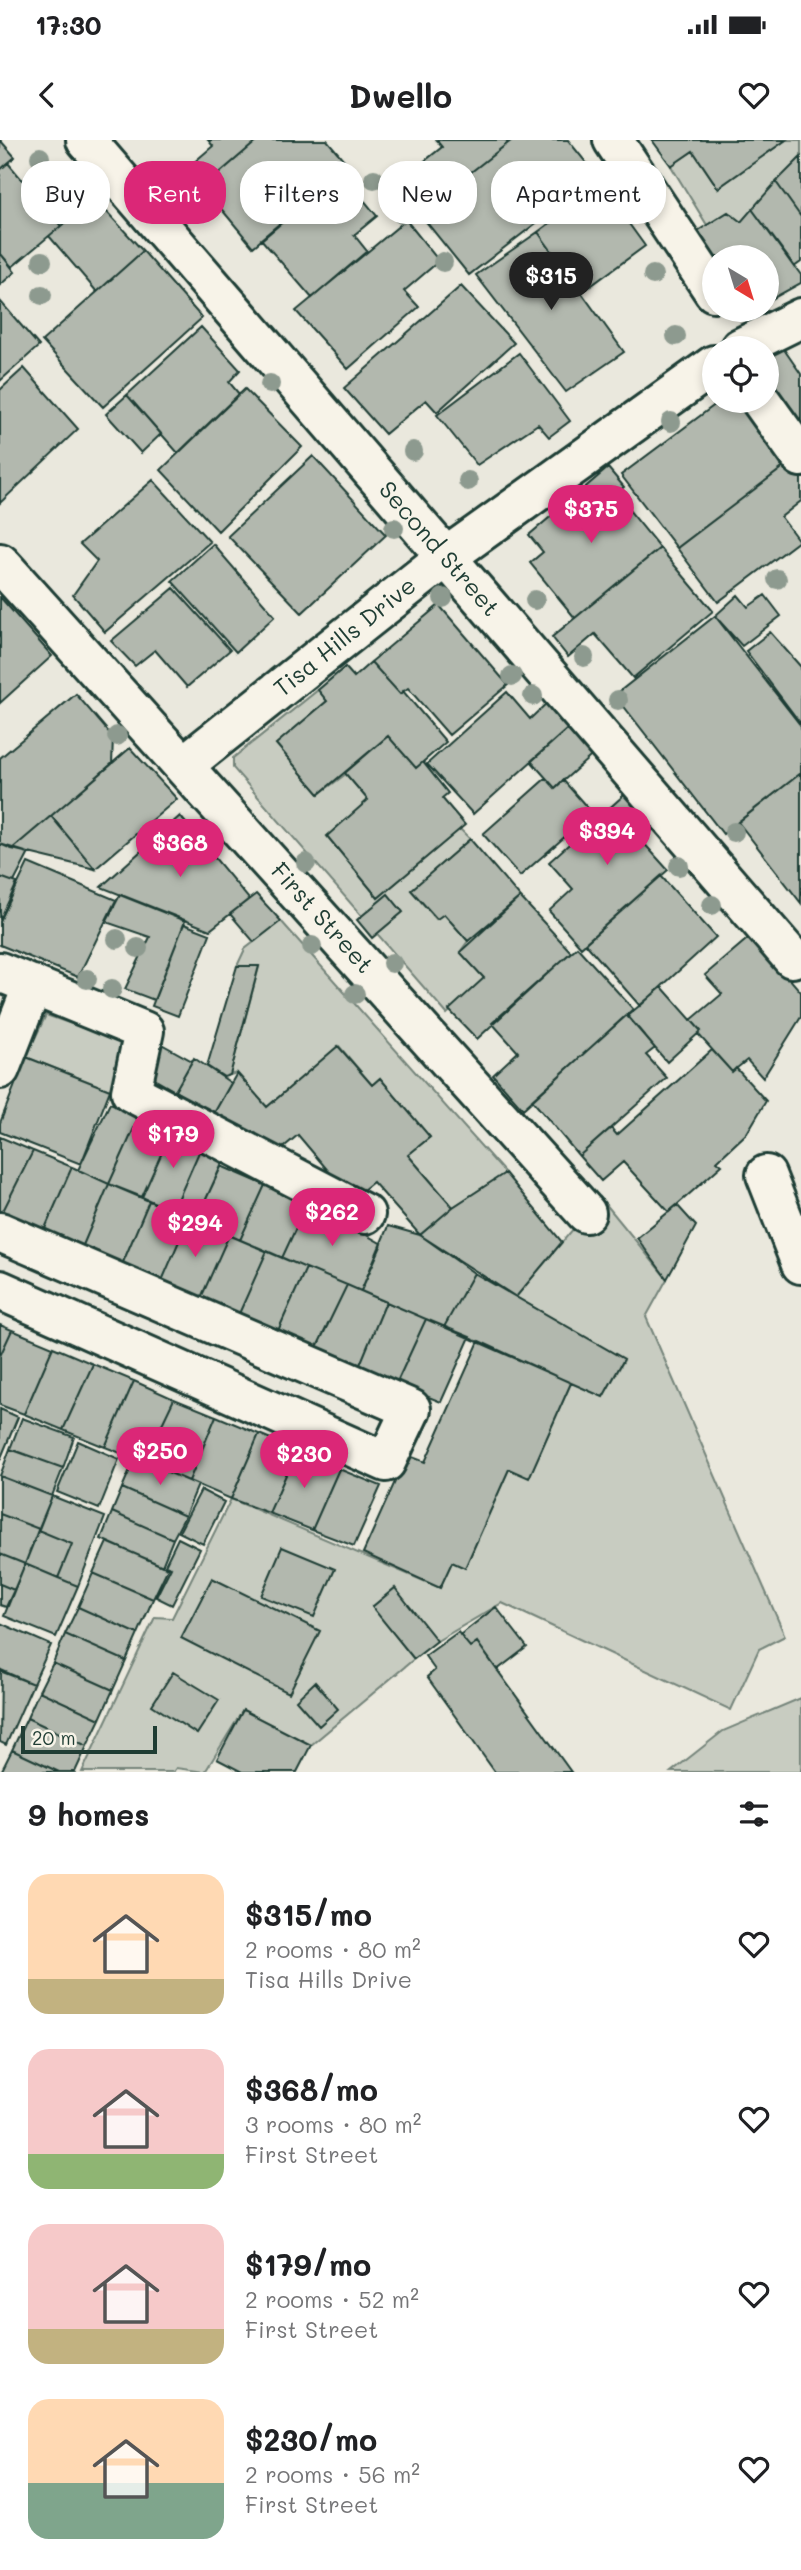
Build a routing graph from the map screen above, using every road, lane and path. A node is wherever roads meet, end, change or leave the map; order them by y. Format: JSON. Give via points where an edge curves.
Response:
{"nodes":[{"id":1,"x":86,"y":140,"type":"edge"},
{"id":2,"x":614,"y":140,"type":"edge"},
{"id":3,"x":702,"y":274,"type":"edge"},
{"id":4,"x":801,"y":318,"type":"edge"},
{"id":5,"x":764,"y":336,"type":"edge"},
{"id":6,"x":702,"y":374,"type":"edge"},
{"id":7,"x":770,"y":413,"type":"edge"},
{"id":8,"x":801,"y":457,"type":"edge"},
{"id":9,"x":446,"y":557,"type":"junction"},
{"id":10,"x":0,"y":563,"type":"edge"},
{"id":11,"x":184,"y":765,"type":"junction"},
{"id":12,"x":792,"y":958,"type":"dead end"},
{"id":13,"x":16,"y":978,"type":"edge"},
{"id":14,"x":0,"y":1069,"type":"edge"},
{"id":15,"x":766,"y":1175,"type":"dead end"},
{"id":16,"x":586,"y":1213,"type":"dead end"},
{"id":17,"x":365,"y":1214,"type":"dead end"},
{"id":18,"x":0,"y":1232,"type":"edge"},
{"id":19,"x":801,"y":1264,"type":"edge"},
{"id":20,"x":0,"y":1290,"type":"edge"}],
"edges":[{"from":1,"to":9,"type":"street","name":"Second Street"},
{"from":2,"to":3,"type":"street"},
{"from":4,"to":5,"type":"street"},
{"from":6,"to":9,"type":"street","name":"Tisa Hills Drive"},
{"from":7,"to":8,"type":"street"},
{"from":9,"to":11,"type":"street","name":"Tisa Hills Drive"},
{"from":9,"to":12,"type":"street","name":"Second Street"},
{"from":10,"to":11,"type":"street","name":"First Street"},
{"from":11,"to":16,"type":"street","name":"First Street"},
{"from":13,"to":14,"type":"street"},
{"from":13,"to":17,"type":"street","via":[[144,1031],[131,1092]]},
{"from":15,"to":19,"type":"street"},
{"from":18,"to":20,"type":"street","via":[[411,1409],[386,1462]]}]}
